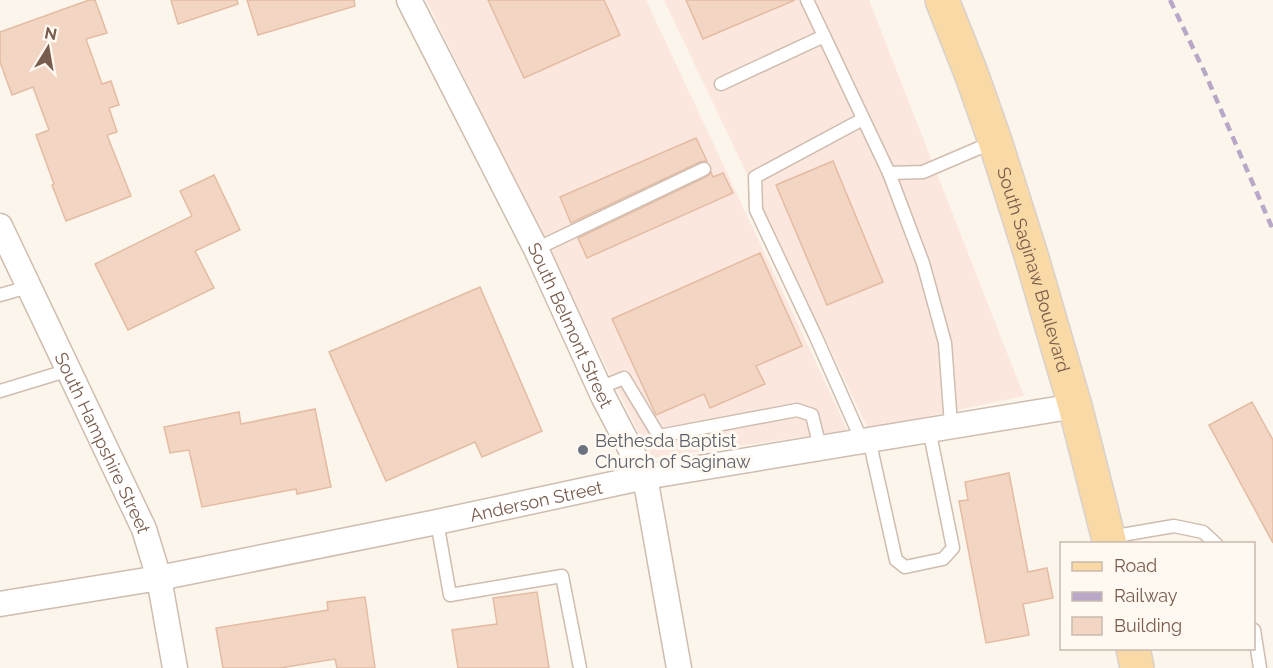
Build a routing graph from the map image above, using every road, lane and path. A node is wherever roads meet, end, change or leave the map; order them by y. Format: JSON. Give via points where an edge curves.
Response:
{"nodes":[{"id":1,"x":409,"y":0,"type":"edge"},
{"id":2,"x":807,"y":0,"type":"edge"},
{"id":3,"x":942,"y":0,"type":"edge"},
{"id":4,"x":824,"y":36,"type":"junction"},
{"id":5,"x":721,"y":84,"type":"dead end"},
{"id":6,"x":863,"y":119,"type":"junction"},
{"id":7,"x":995,"y":141,"type":"junction"},
{"id":8,"x":704,"y":169,"type":"dead end"},
{"id":9,"x":889,"y":173,"type":"junction"},
{"id":10,"x":0,"y":226,"type":"edge"},
{"id":11,"x":536,"y":249,"type":"junction"},
{"id":12,"x":28,"y":287,"type":"junction"},
{"id":13,"x":0,"y":295,"type":"edge"},
{"id":14,"x":69,"y":370,"type":"junction"},
{"id":15,"x":599,"y":388,"type":"junction"},
{"id":16,"x":0,"y":391,"type":"edge"},
{"id":17,"x":1075,"y":406,"type":"junction"},
{"id":18,"x":940,"y":427,"type":"junction"},
{"id":19,"x":866,"y":440,"type":"junction"},
{"id":20,"x":820,"y":447,"type":"junction"},
{"id":21,"x":645,"y":477,"type":"junction"},
{"id":22,"x":437,"y":522,"type":"junction"},
{"id":23,"x":1109,"y":541,"type":"edge"},
{"id":24,"x":1215,"y":542,"type":"edge"},
{"id":25,"x":159,"y":578,"type":"junction"},
{"id":26,"x":0,"y":604,"type":"edge"},
{"id":27,"x":1255,"y":636,"type":"edge"},
{"id":28,"x":1133,"y":650,"type":"edge"},
{"id":29,"x":175,"y":668,"type":"edge"},
{"id":30,"x":580,"y":668,"type":"edge"},
{"id":31,"x":679,"y":668,"type":"edge"},
{"id":32,"x":1137,"y":668,"type":"edge"},
{"id":33,"x":1260,"y":668,"type":"edge"}],
"edges":[{"from":1,"to":11,"type":"street","name":"South Belmont Street"},
{"from":2,"to":4,"type":"lane"},
{"from":3,"to":7,"type":"main road","name":"South Saginaw Boulevard"},
{"from":4,"to":5,"type":"lane"},
{"from":4,"to":6,"type":"lane"},
{"from":6,"to":9,"type":"lane"},
{"from":6,"to":19,"type":"lane","via":[[754,177],[756,210]]},
{"from":7,"to":9,"type":"lane","via":[[923,172]]},
{"from":7,"to":17,"type":"main road","name":"South Saginaw Boulevard"},
{"from":8,"to":11,"type":"lane"},
{"from":9,"to":18,"type":"lane","via":[[923,263],[945,343]]},
{"from":10,"to":12,"type":"street","name":"South Hampshire Street"},
{"from":11,"to":15,"type":"street","name":"South Belmont Street"},
{"from":12,"to":13,"type":"lane"},
{"from":12,"to":14,"type":"street","name":"South Hampshire Street"},
{"from":14,"to":16,"type":"lane"},
{"from":14,"to":25,"type":"street","name":"South Hampshire Street","via":[[144,529]]},
{"from":15,"to":20,"type":"lane","via":[[624,378],[659,436],[797,410],[812,415]]},
{"from":15,"to":21,"type":"street","name":"South Belmont Street"},
{"from":17,"to":18,"type":"street","name":"Anderson Street"},
{"from":17,"to":23,"type":"main road","name":"South Saginaw Boulevard"},
{"from":18,"to":19,"type":"street","name":"Anderson Street"},
{"from":18,"to":19,"type":"lane","via":[[953,548],[943,559],[905,567],[896,560]]},
{"from":19,"to":20,"type":"street","name":"Anderson Street"},
{"from":20,"to":21,"type":"street","name":"Anderson Street"},
{"from":21,"to":22,"type":"street","name":"Anderson Street"},
{"from":21,"to":31,"type":"street","name":"South Belmont Street"},
{"from":22,"to":25,"type":"street","name":"Anderson Street"},
{"from":22,"to":30,"type":"lane","via":[[450,595],[562,576]]},
{"from":23,"to":24,"type":"lane","via":[[1174,526],[1203,532]]},
{"from":25,"to":26,"type":"street","name":"Anderson Street"},
{"from":25,"to":29,"type":"street","name":"South Hampshire Street"},
{"from":27,"to":33,"type":"lane"},
{"from":28,"to":32,"type":"main road"}]}
